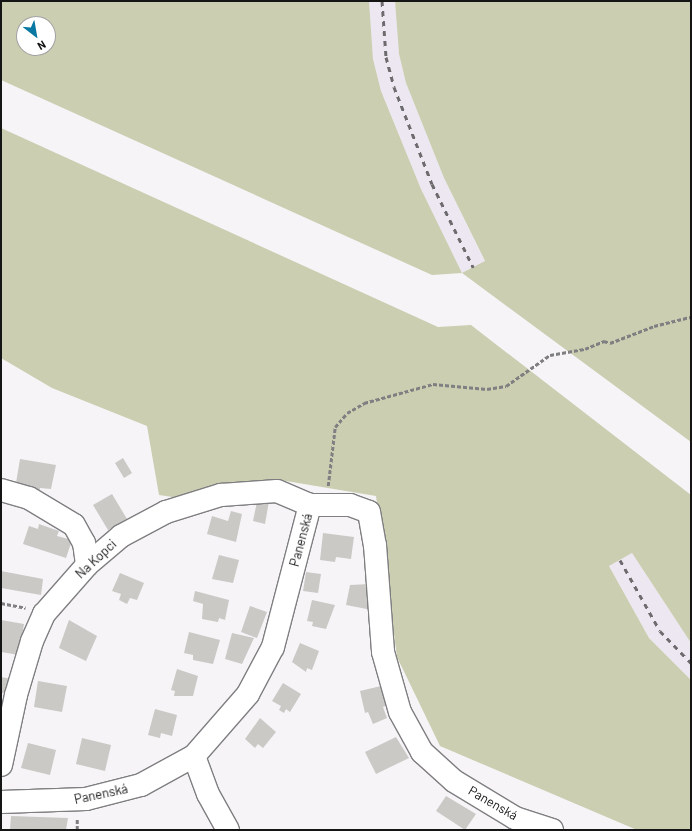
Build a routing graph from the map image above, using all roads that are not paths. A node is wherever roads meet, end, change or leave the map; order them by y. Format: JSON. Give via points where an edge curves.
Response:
{"nodes":[{"id":1,"x":1,"y":490,"type":"edge"},
{"id":2,"x":310,"y":505,"type":"junction"},
{"id":3,"x":87,"y":565,"type":"junction"},
{"id":4,"x":194,"y":756,"type":"junction"},
{"id":5,"x":1,"y":765,"type":"edge"},
{"id":6,"x":1,"y":802,"type":"edge"},
{"id":7,"x":228,"y":830,"type":"edge"},
{"id":8,"x":552,"y":830,"type":"edge"}],
"edges":[{"from":1,"to":3,"type":"street","via":[[29,498],[74,525],[84,543]]},
{"from":2,"to":3,"type":"street","name":"Na Kopci","via":[[277,491],[221,495],[166,512],[121,536]]},
{"from":2,"to":4,"type":"street","name":"Panenská","via":[[273,647],[248,694]]},
{"from":2,"to":8,"type":"street","name":"Panenská","via":[[350,505],[369,512],[375,545],[383,652],[400,712],[422,752],[454,780],[515,818]]},
{"from":3,"to":5,"type":"street","name":"Na Kopci","via":[[44,614],[16,695]]},
{"from":4,"to":6,"type":"street","name":"Panenská","via":[[141,785],[86,799]]},
{"from":4,"to":7,"type":"street","via":[[208,794]]}]}
